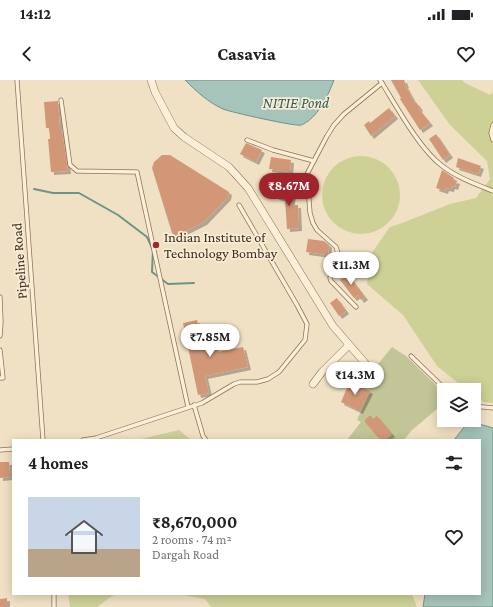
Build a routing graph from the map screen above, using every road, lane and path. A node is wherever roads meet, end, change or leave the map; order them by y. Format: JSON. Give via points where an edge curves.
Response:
{"nodes":[{"id":1,"x":17,"y":80,"type":"edge"},
{"id":2,"x":151,"y":80,"type":"edge"},
{"id":3,"x":381,"y":82,"type":"edge"},
{"id":4,"x":60,"y":100,"type":"dead end"},
{"id":5,"x":493,"y":125,"type":"edge"},
{"id":6,"x":246,"y":140,"type":"dead end"},
{"id":7,"x":493,"y":140,"type":"edge"},
{"id":8,"x":314,"y":161,"type":"junction"},
{"id":9,"x":493,"y":191,"type":"edge"},
{"id":10,"x":239,"y":205,"type":"dead end"},
{"id":11,"x":0,"y":296,"type":"edge"},
{"id":12,"x":356,"y":307,"type":"dead end"},
{"id":13,"x":0,"y":325,"type":"edge"},
{"id":14,"x":0,"y":336,"type":"edge"},
{"id":15,"x":349,"y":345,"type":"junction"},
{"id":16,"x":0,"y":350,"type":"edge"},
{"id":17,"x":411,"y":356,"type":"dead end"},
{"id":18,"x":365,"y":363,"type":"dead end"},
{"id":19,"x":0,"y":378,"type":"edge"},
{"id":20,"x":439,"y":383,"type":"edge"},
{"id":21,"x":313,"y":384,"type":"dead end"},
{"id":22,"x":194,"y":405,"type":"junction"},
{"id":23,"x":481,"y":407,"type":"edge"},
{"id":24,"x":188,"y":408,"type":"junction"},
{"id":25,"x":493,"y":408,"type":"edge"},
{"id":26,"x":43,"y":439,"type":"edge"},
{"id":27,"x":90,"y":439,"type":"edge"},
{"id":28,"x":205,"y":439,"type":"edge"},
{"id":29,"x":12,"y":448,"type":"edge"},
{"id":30,"x":0,"y":450,"type":"edge"},
{"id":31,"x":54,"y":595,"type":"edge"},
{"id":32,"x":54,"y":607,"type":"edge"}],
"edges":[{"from":1,"to":26,"type":"lane","name":"Pipeline Road"},
{"from":2,"to":15,"type":"street","via":[[174,128],[229,167],[248,188],[333,326]]},
{"from":3,"to":8,"type":"lane","via":[[334,125]]},
{"from":3,"to":9,"type":"lane","via":[[420,143],[440,165],[473,184]]},
{"from":4,"to":24,"type":"lane","via":[[70,165],[73,169],[137,172]]},
{"from":5,"to":7,"type":"lane"},
{"from":6,"to":8,"type":"lane"},
{"from":8,"to":12,"type":"lane","via":[[307,174],[310,213],[317,230],[336,247],[338,254],[330,278]]},
{"from":10,"to":22,"type":"lane","via":[[307,324],[304,340],[279,372],[268,379],[234,384]]},
{"from":11,"to":13,"type":"lane"},
{"from":13,"to":14,"type":"lane"},
{"from":15,"to":18,"type":"street"},
{"from":15,"to":21,"type":"street"},
{"from":16,"to":19,"type":"lane","via":[[3,378]]},
{"from":17,"to":20,"type":"lane"},
{"from":22,"to":24,"type":"lane"},
{"from":22,"to":28,"type":"lane"},
{"from":23,"to":25,"type":"lane"},
{"from":24,"to":27,"type":"lane"},
{"from":29,"to":30,"type":"lane"},
{"from":31,"to":32,"type":"lane"}]}
